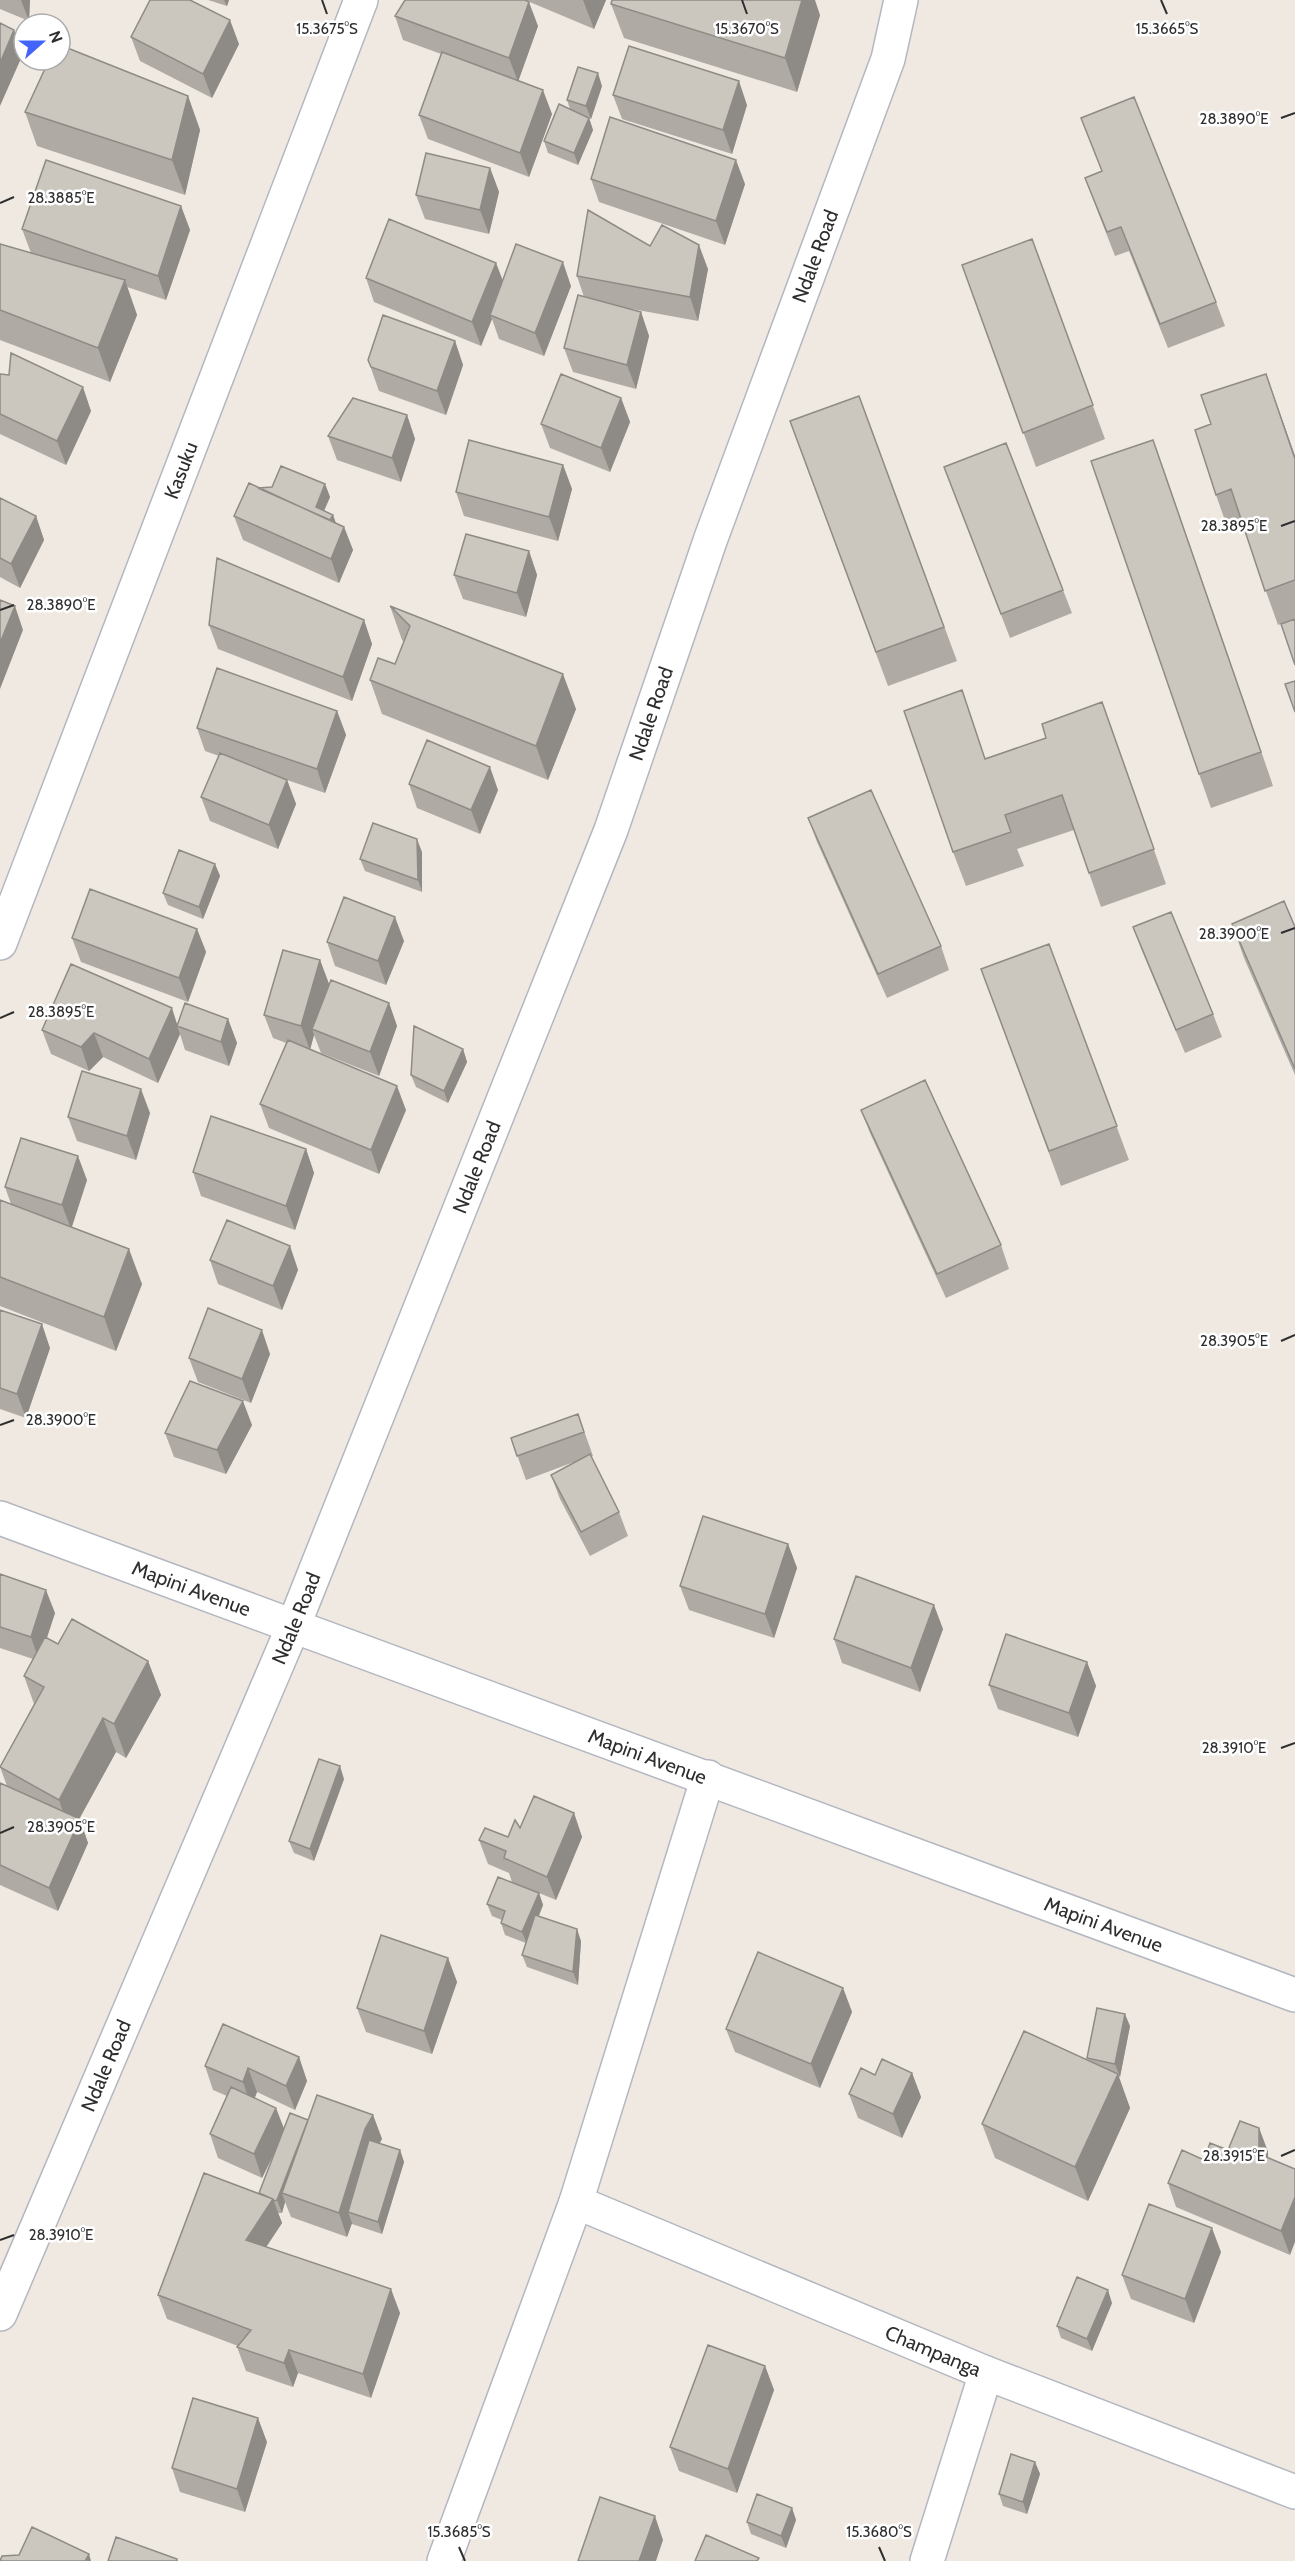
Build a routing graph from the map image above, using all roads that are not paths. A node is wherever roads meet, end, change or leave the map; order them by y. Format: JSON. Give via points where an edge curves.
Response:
{"nodes":[{"id":1,"x":361,"y":0,"type":"edge"},
{"id":2,"x":901,"y":0,"type":"edge"},
{"id":3,"x":0,"y":943,"type":"edge"},
{"id":4,"x":0,"y":1518,"type":"edge"},
{"id":5,"x":292,"y":1626,"type":"junction"},
{"id":6,"x":708,"y":1777,"type":"junction"},
{"id":7,"x":1295,"y":1995,"type":"edge"},
{"id":8,"x":576,"y":2202,"type":"junction"},
{"id":9,"x":0,"y":2314,"type":"edge"},
{"id":10,"x":986,"y":2373,"type":"junction"},
{"id":11,"x":1295,"y":2492,"type":"edge"},
{"id":12,"x":444,"y":2561,"type":"edge"},
{"id":13,"x":927,"y":2561,"type":"edge"}],
"edges":[{"from":1,"to":3,"type":"street","name":"Kasuku"},
{"from":2,"to":5,"type":"street","name":"Ndale Road","via":[[888,59],[711,538],[611,830]]},
{"from":4,"to":5,"type":"street","name":"Mapini Avenue"},
{"from":5,"to":6,"type":"street","name":"Mapini Avenue"},
{"from":5,"to":9,"type":"street","name":"Ndale Road"},
{"from":6,"to":7,"type":"street","name":"Mapini Avenue"},
{"from":6,"to":8,"type":"street"},
{"from":8,"to":10,"type":"street","name":"Champanga"},
{"from":8,"to":12,"type":"street"},
{"from":10,"to":11,"type":"street","name":"Champanga"},
{"from":10,"to":13,"type":"street"}]}
